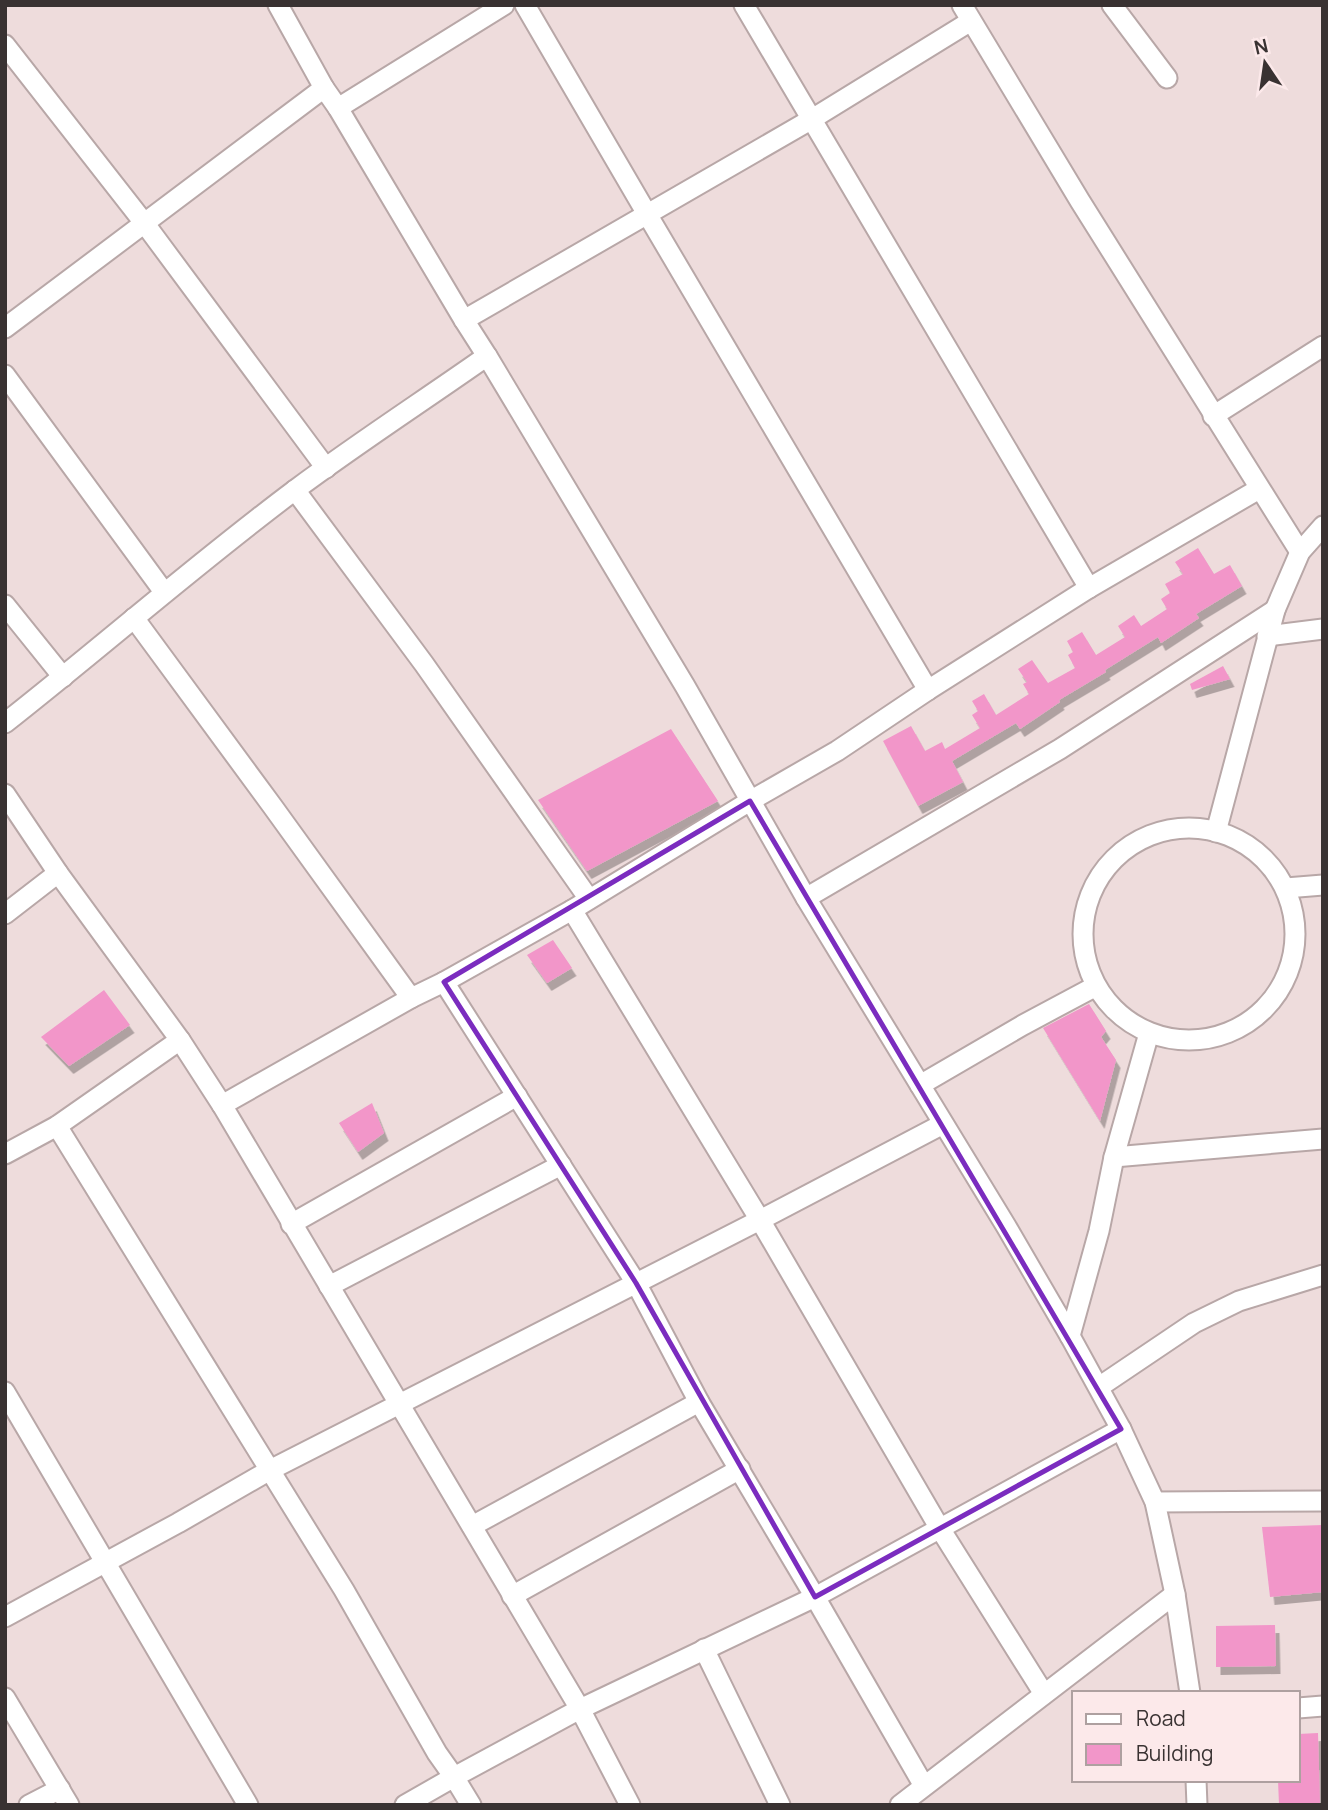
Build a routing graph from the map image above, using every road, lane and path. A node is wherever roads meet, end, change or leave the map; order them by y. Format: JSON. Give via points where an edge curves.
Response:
{"nodes":[{"id":1,"x":278,"y":5,"type":"edge"},
{"id":2,"x":504,"y":5,"type":"edge"},
{"id":3,"x":525,"y":5,"type":"edge"},
{"id":4,"x":744,"y":5,"type":"edge"},
{"id":5,"x":1112,"y":5,"type":"edge"},
{"id":6,"x":966,"y":13,"type":"edge"},
{"id":7,"x":5,"y":45,"type":"edge"},
{"id":8,"x":1167,"y":78,"type":"dead end"},
{"id":9,"x":324,"y":88,"type":"junction"},
{"id":10,"x":338,"y":108,"type":"junction"},
{"id":11,"x":812,"y":119,"type":"junction"},
{"id":12,"x":647,"y":214,"type":"junction"},
{"id":13,"x":145,"y":224,"type":"junction"},
{"id":14,"x":464,"y":320,"type":"junction"},
{"id":15,"x":5,"y":328,"type":"edge"},
{"id":16,"x":1323,"y":346,"type":"edge"},
{"id":17,"x":487,"y":356,"type":"junction"},
{"id":18,"x":5,"y":375,"type":"edge"},
{"id":19,"x":1213,"y":416,"type":"junction"},
{"id":20,"x":326,"y":468,"type":"junction"},
{"id":21,"x":1259,"y":489,"type":"junction"},
{"id":22,"x":295,"y":490,"type":"junction"},
{"id":23,"x":1323,"y":526,"type":"edge"},
{"id":24,"x":1300,"y":552,"type":"junction"},
{"id":25,"x":1089,"y":588,"type":"junction"},
{"id":26,"x":164,"y":592,"type":"junction"},
{"id":27,"x":5,"y":605,"type":"edge"},
{"id":28,"x":1275,"y":610,"type":"junction"},
{"id":29,"x":134,"y":618,"type":"junction"},
{"id":30,"x":1323,"y":629,"type":"edge"},
{"id":31,"x":1267,"y":636,"type":"junction"},
{"id":32,"x":63,"y":677,"type":"junction"},
{"id":33,"x":928,"y":690,"type":"junction"},
{"id":34,"x":5,"y":723,"type":"edge"},
{"id":35,"x":5,"y":794,"type":"edge"},
{"id":36,"x":750,"y":801,"type":"junction"},
{"id":37,"x":1216,"y":832,"type":"junction"},
{"id":38,"x":58,"y":873,"type":"junction"},
{"id":39,"x":1323,"y":886,"type":"edge"},
{"id":40,"x":1286,"y":888,"type":"junction"},
{"id":41,"x":589,"y":898,"type":"junction"},
{"id":42,"x":806,"y":898,"type":"junction"},
{"id":43,"x":572,"y":910,"type":"junction"},
{"id":44,"x":5,"y":914,"type":"edge"},
{"id":45,"x":444,"y":982,"type":"junction"},
{"id":46,"x":1096,"y":986,"type":"junction"},
{"id":47,"x":411,"y":998,"type":"junction"},
{"id":48,"x":1149,"y":1033,"type":"junction"},
{"id":49,"x":180,"y":1040,"type":"junction"},
{"id":50,"x":920,"y":1085,"type":"junction"},
{"id":51,"x":517,"y":1097,"type":"junction"},
{"id":52,"x":222,"y":1105,"type":"junction"},
{"id":53,"x":943,"y":1124,"type":"junction"},
{"id":54,"x":57,"y":1125,"type":"junction"},
{"id":55,"x":1323,"y":1139,"type":"edge"},
{"id":56,"x":5,"y":1154,"type":"edge"},
{"id":57,"x":1114,"y":1157,"type":"junction"},
{"id":58,"x":561,"y":1165,"type":"junction"},
{"id":59,"x":760,"y":1220,"type":"junction"},
{"id":60,"x":291,"y":1224,"type":"junction"},
{"id":61,"x":1323,"y":1275,"type":"edge"},
{"id":62,"x":636,"y":1283,"type":"junction"},
{"id":63,"x":329,"y":1286,"type":"junction"},
{"id":64,"x":1070,"y":1336,"type":"junction"},
{"id":65,"x":1099,"y":1387,"type":"junction"},
{"id":66,"x":5,"y":1392,"type":"edge"},
{"id":67,"x":699,"y":1402,"type":"junction"},
{"id":68,"x":400,"y":1404,"type":"junction"},
{"id":69,"x":1121,"y":1429,"type":"junction"},
{"id":70,"x":740,"y":1469,"type":"junction"},
{"id":71,"x":270,"y":1470,"type":"junction"},
{"id":72,"x":1323,"y":1501,"type":"edge"},
{"id":73,"x":1155,"y":1502,"type":"junction"},
{"id":74,"x":472,"y":1526,"type":"junction"},
{"id":75,"x":939,"y":1527,"type":"junction"},
{"id":76,"x":106,"y":1561,"type":"junction"},
{"id":77,"x":1175,"y":1594,"type":"junction"},
{"id":78,"x":512,"y":1596,"type":"junction"},
{"id":79,"x":815,"y":1597,"type":"junction"},
{"id":80,"x":5,"y":1618,"type":"edge"},
{"id":81,"x":704,"y":1649,"type":"junction"},
{"id":82,"x":1190,"y":1691,"type":"edge"},
{"id":83,"x":1044,"y":1694,"type":"junction"},
{"id":84,"x":5,"y":1698,"type":"edge"},
{"id":85,"x":1323,"y":1706,"type":"edge"},
{"id":86,"x":1300,"y":1707,"type":"edge"},
{"id":87,"x":580,"y":1709,"type":"junction"},
{"id":88,"x":454,"y":1777,"type":"junction"},
{"id":89,"x":1196,"y":1782,"type":"edge"},
{"id":90,"x":924,"y":1786,"type":"junction"},
{"id":91,"x":64,"y":1797,"type":"edge"},
{"id":92,"x":29,"y":1805,"type":"edge"},
{"id":93,"x":248,"y":1805,"type":"edge"},
{"id":94,"x":405,"y":1805,"type":"edge"},
{"id":95,"x":471,"y":1805,"type":"edge"},
{"id":96,"x":630,"y":1805,"type":"edge"},
{"id":97,"x":779,"y":1805,"type":"edge"},
{"id":98,"x":900,"y":1805,"type":"edge"},
{"id":99,"x":1197,"y":1805,"type":"edge"}],
"edges":[{"from":1,"to":9,"type":"street"},
{"from":2,"to":10,"type":"street"},
{"from":3,"to":12,"type":"street"},
{"from":4,"to":11,"type":"street"},
{"from":5,"to":8,"type":"street"},
{"from":6,"to":11,"type":"street"},
{"from":6,"to":19,"type":"street"},
{"from":7,"to":13,"type":"street"},
{"from":9,"to":10,"type":"street"},
{"from":9,"to":13,"type":"street"},
{"from":10,"to":14,"type":"street"},
{"from":11,"to":12,"type":"street"},
{"from":11,"to":25,"type":"street"},
{"from":12,"to":14,"type":"street"},
{"from":12,"to":33,"type":"street"},
{"from":13,"to":15,"type":"street"},
{"from":13,"to":20,"type":"street"},
{"from":14,"to":17,"type":"street"},
{"from":16,"to":19,"type":"street"},
{"from":17,"to":20,"type":"street"},
{"from":17,"to":36,"type":"street"},
{"from":18,"to":26,"type":"street"},
{"from":19,"to":21,"type":"street"},
{"from":20,"to":22,"type":"street"},
{"from":21,"to":24,"type":"street"},
{"from":21,"to":25,"type":"street"},
{"from":22,"to":26,"type":"street"},
{"from":22,"to":41,"type":"street"},
{"from":23,"to":24,"type":"street"},
{"from":24,"to":28,"type":"street"},
{"from":25,"to":33,"type":"street"},
{"from":26,"to":29,"type":"street"},
{"from":27,"to":32,"type":"street"},
{"from":28,"to":31,"type":"street"},
{"from":28,"to":42,"type":"street","via":[[1060,749]]},
{"from":29,"to":32,"type":"street"},
{"from":29,"to":47,"type":"street"},
{"from":30,"to":31,"type":"street"},
{"from":31,"to":37,"type":"street"},
{"from":32,"to":34,"type":"street"},
{"from":33,"to":36,"type":"street","via":[[837,751]]},
{"from":35,"to":38,"type":"street"},
{"from":36,"to":41,"type":"street"},
{"from":36,"to":42,"type":"street"},
{"from":37,"to":40,"type":"street","via":[[1257,852]]},
{"from":37,"to":46,"type":"street","via":[[1189,828],[1161,832],[1136,842],[1114,859],[1086,906],[1082,933]]},
{"from":38,"to":44,"type":"street"},
{"from":38,"to":49,"type":"street"},
{"from":39,"to":40,"type":"street"},
{"from":40,"to":48,"type":"street","via":[[1295,918],[1295,950],[1286,981],[1268,1007],[1242,1027],[1212,1038],[1180,1041]]},
{"from":41,"to":43,"type":"street"},
{"from":42,"to":50,"type":"street"},
{"from":43,"to":45,"type":"street"},
{"from":43,"to":59,"type":"street"},
{"from":45,"to":47,"type":"street"},
{"from":45,"to":51,"type":"street"},
{"from":46,"to":48,"type":"street","via":[[1128,1022]]},
{"from":46,"to":50,"type":"street"},
{"from":47,"to":52,"type":"street"},
{"from":48,"to":57,"type":"street"},
{"from":49,"to":52,"type":"street"},
{"from":49,"to":54,"type":"street"},
{"from":50,"to":53,"type":"street"},
{"from":51,"to":58,"type":"street"},
{"from":51,"to":60,"type":"street"},
{"from":52,"to":60,"type":"street"},
{"from":53,"to":59,"type":"street"},
{"from":53,"to":64,"type":"street"},
{"from":54,"to":56,"type":"street"},
{"from":54,"to":71,"type":"street"},
{"from":55,"to":57,"type":"street"},
{"from":57,"to":64,"type":"street"},
{"from":58,"to":62,"type":"street"},
{"from":58,"to":63,"type":"street"},
{"from":59,"to":62,"type":"street"},
{"from":59,"to":75,"type":"street"},
{"from":60,"to":63,"type":"street"},
{"from":61,"to":65,"type":"street","via":[[1239,1301],[1194,1323]]},
{"from":62,"to":67,"type":"street"},
{"from":62,"to":68,"type":"street"},
{"from":63,"to":68,"type":"street"},
{"from":64,"to":65,"type":"street"},
{"from":65,"to":69,"type":"street"},
{"from":66,"to":76,"type":"street"},
{"from":67,"to":70,"type":"street"},
{"from":67,"to":74,"type":"street"},
{"from":68,"to":71,"type":"street"},
{"from":68,"to":74,"type":"street"},
{"from":69,"to":73,"type":"street"},
{"from":69,"to":75,"type":"street"},
{"from":70,"to":78,"type":"street"},
{"from":70,"to":79,"type":"street"},
{"from":71,"to":76,"type":"street"},
{"from":71,"to":88,"type":"street"},
{"from":72,"to":73,"type":"street"},
{"from":73,"to":77,"type":"street"},
{"from":74,"to":78,"type":"street"},
{"from":75,"to":79,"type":"street"},
{"from":75,"to":83,"type":"street"},
{"from":76,"to":80,"type":"street"},
{"from":76,"to":93,"type":"street"},
{"from":77,"to":82,"type":"street"},
{"from":77,"to":83,"type":"street"},
{"from":78,"to":87,"type":"street"},
{"from":79,"to":81,"type":"street"},
{"from":79,"to":90,"type":"street"},
{"from":81,"to":87,"type":"street"},
{"from":81,"to":97,"type":"street"},
{"from":83,"to":90,"type":"street"},
{"from":84,"to":91,"type":"street"},
{"from":85,"to":86,"type":"street"},
{"from":87,"to":88,"type":"street"},
{"from":87,"to":96,"type":"street"},
{"from":88,"to":94,"type":"street"},
{"from":88,"to":95,"type":"street"},
{"from":89,"to":99,"type":"street"},
{"from":90,"to":98,"type":"street"},
{"from":91,"to":92,"type":"street"}]}
